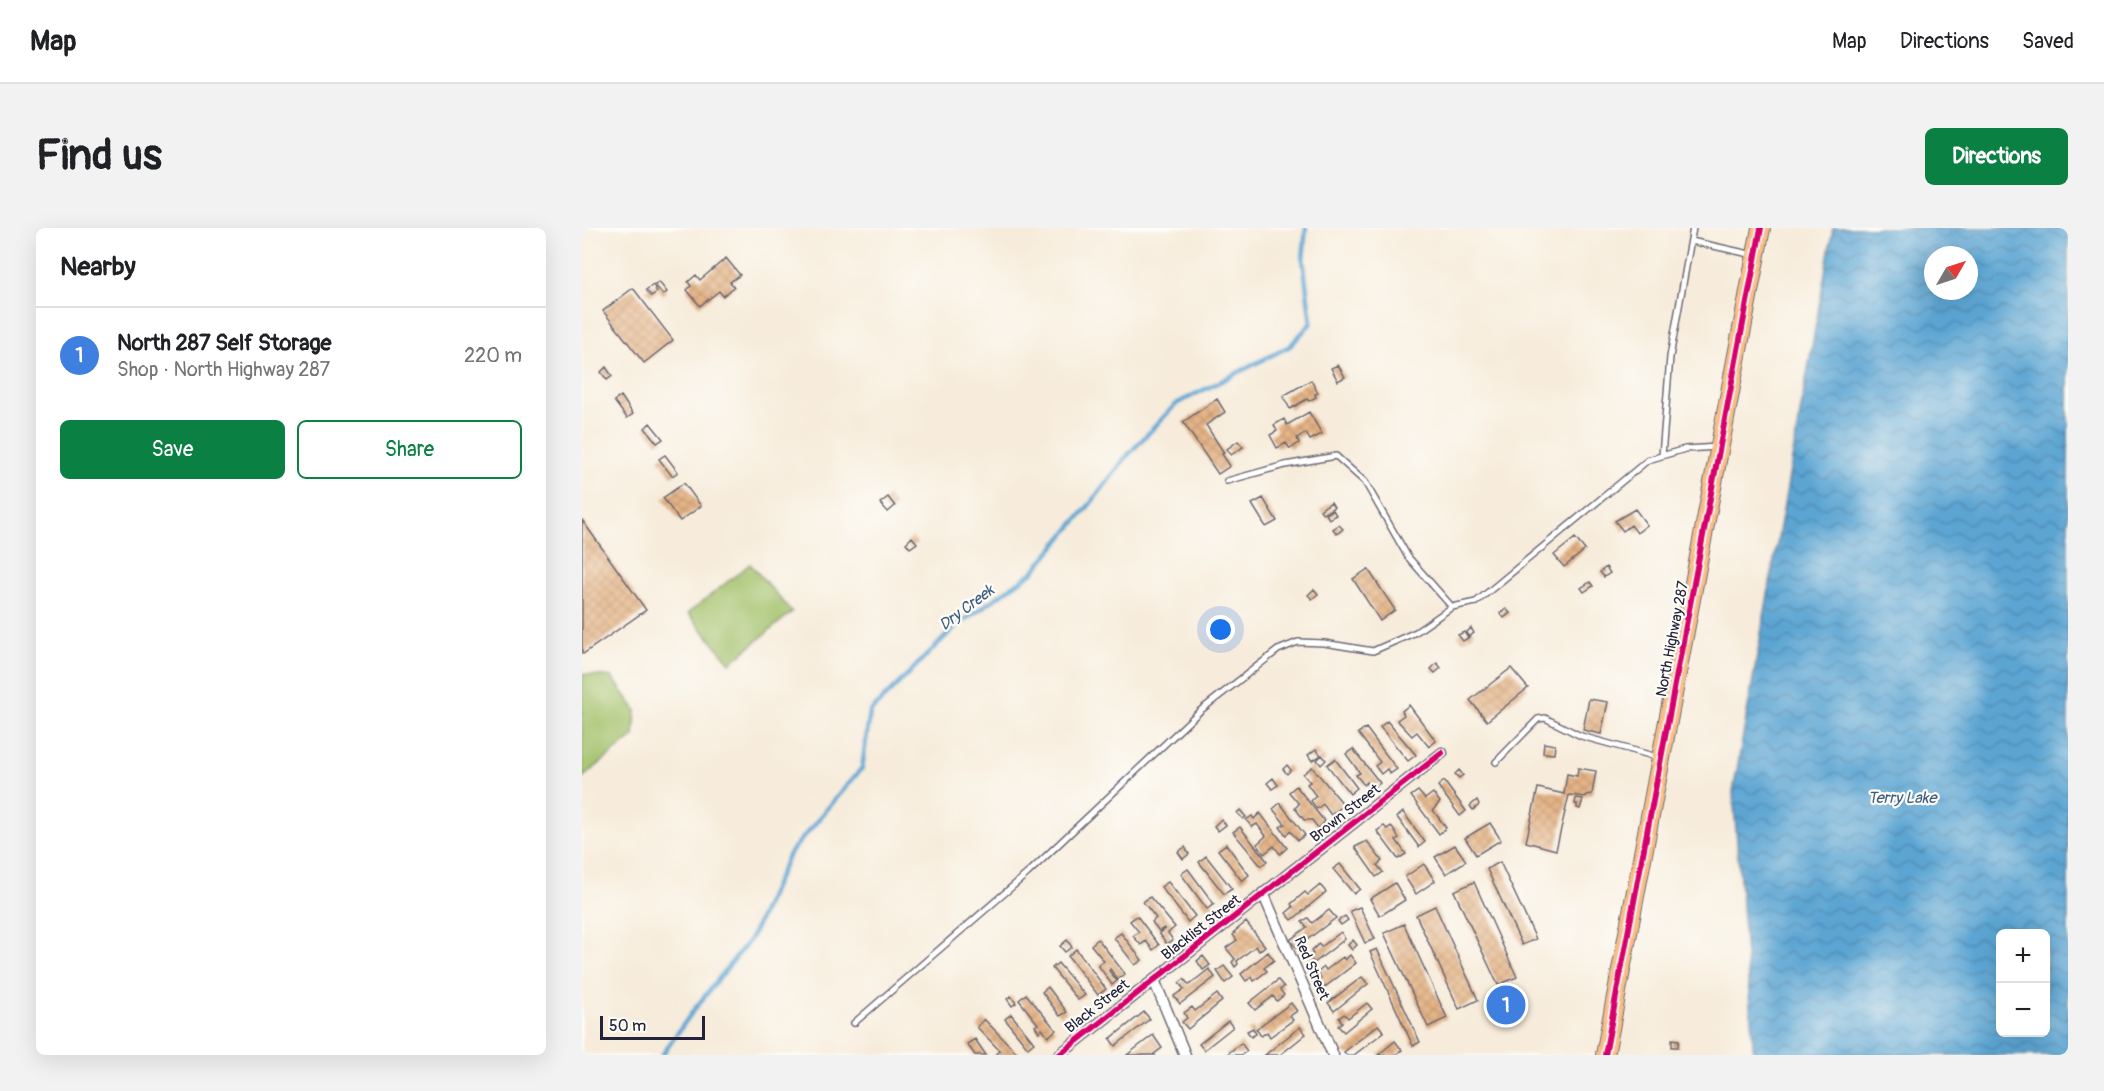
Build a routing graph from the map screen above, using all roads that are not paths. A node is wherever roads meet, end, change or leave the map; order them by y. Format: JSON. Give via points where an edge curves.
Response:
{"nodes":[{"id":1,"x":1693,"y":228,"type":"edge"},
{"id":2,"x":1761,"y":228,"type":"edge"},
{"id":3,"x":1691,"y":241,"type":"junction"},
{"id":4,"x":1756,"y":255,"type":"junction"},
{"id":5,"x":1719,"y":447,"type":"junction"},
{"id":6,"x":1662,"y":456,"type":"junction"},
{"id":7,"x":1227,"y":481,"type":"dead end"},
{"id":8,"x":1452,"y":607,"type":"junction"},
{"id":9,"x":1442,"y":753,"type":"dead end"},
{"id":10,"x":1662,"y":758,"type":"junction"},
{"id":11,"x":1496,"y":762,"type":"dead end"},
{"id":12,"x":1263,"y":893,"type":"junction"},
{"id":13,"x":1154,"y":980,"type":"junction"},
{"id":14,"x":854,"y":1023,"type":"dead end"},
{"id":15,"x":1059,"y":1055,"type":"edge"},
{"id":16,"x":1185,"y":1055,"type":"edge"},
{"id":17,"x":1333,"y":1055,"type":"edge"},
{"id":18,"x":1605,"y":1055,"type":"edge"}],
"edges":[{"from":1,"to":3,"type":"lane"},
{"from":2,"to":4,"type":"highway","name":"North Highway 287"},
{"from":3,"to":4,"type":"lane"},
{"from":3,"to":6,"type":"lane","via":[[1670,357]]},
{"from":4,"to":5,"type":"highway","name":"North Highway 287"},
{"from":5,"to":6,"type":"lane","via":[[1685,449]]},
{"from":5,"to":10,"type":"highway","name":"North Highway 287"},
{"from":6,"to":8,"type":"lane","via":[[1648,459],[1476,602]]},
{"from":7,"to":8,"type":"lane","via":[[1336,456],[1365,482],[1408,557]]},
{"from":8,"to":14,"type":"lane","via":[[1416,632],[1373,651],[1298,642],[1278,650],[1201,710],[1028,873]]},
{"from":9,"to":12,"type":"street","name":"Brown Street"},
{"from":10,"to":11,"type":"lane","via":[[1581,736],[1545,718],[1538,719]]},
{"from":10,"to":18,"type":"highway","name":"North Highway 287"},
{"from":12,"to":13,"type":"street","name":"Blacklist Street"},
{"from":12,"to":17,"type":"street","name":"Red Street"},
{"from":13,"to":15,"type":"street","name":"Black Street"},
{"from":13,"to":16,"type":"street"}]}
